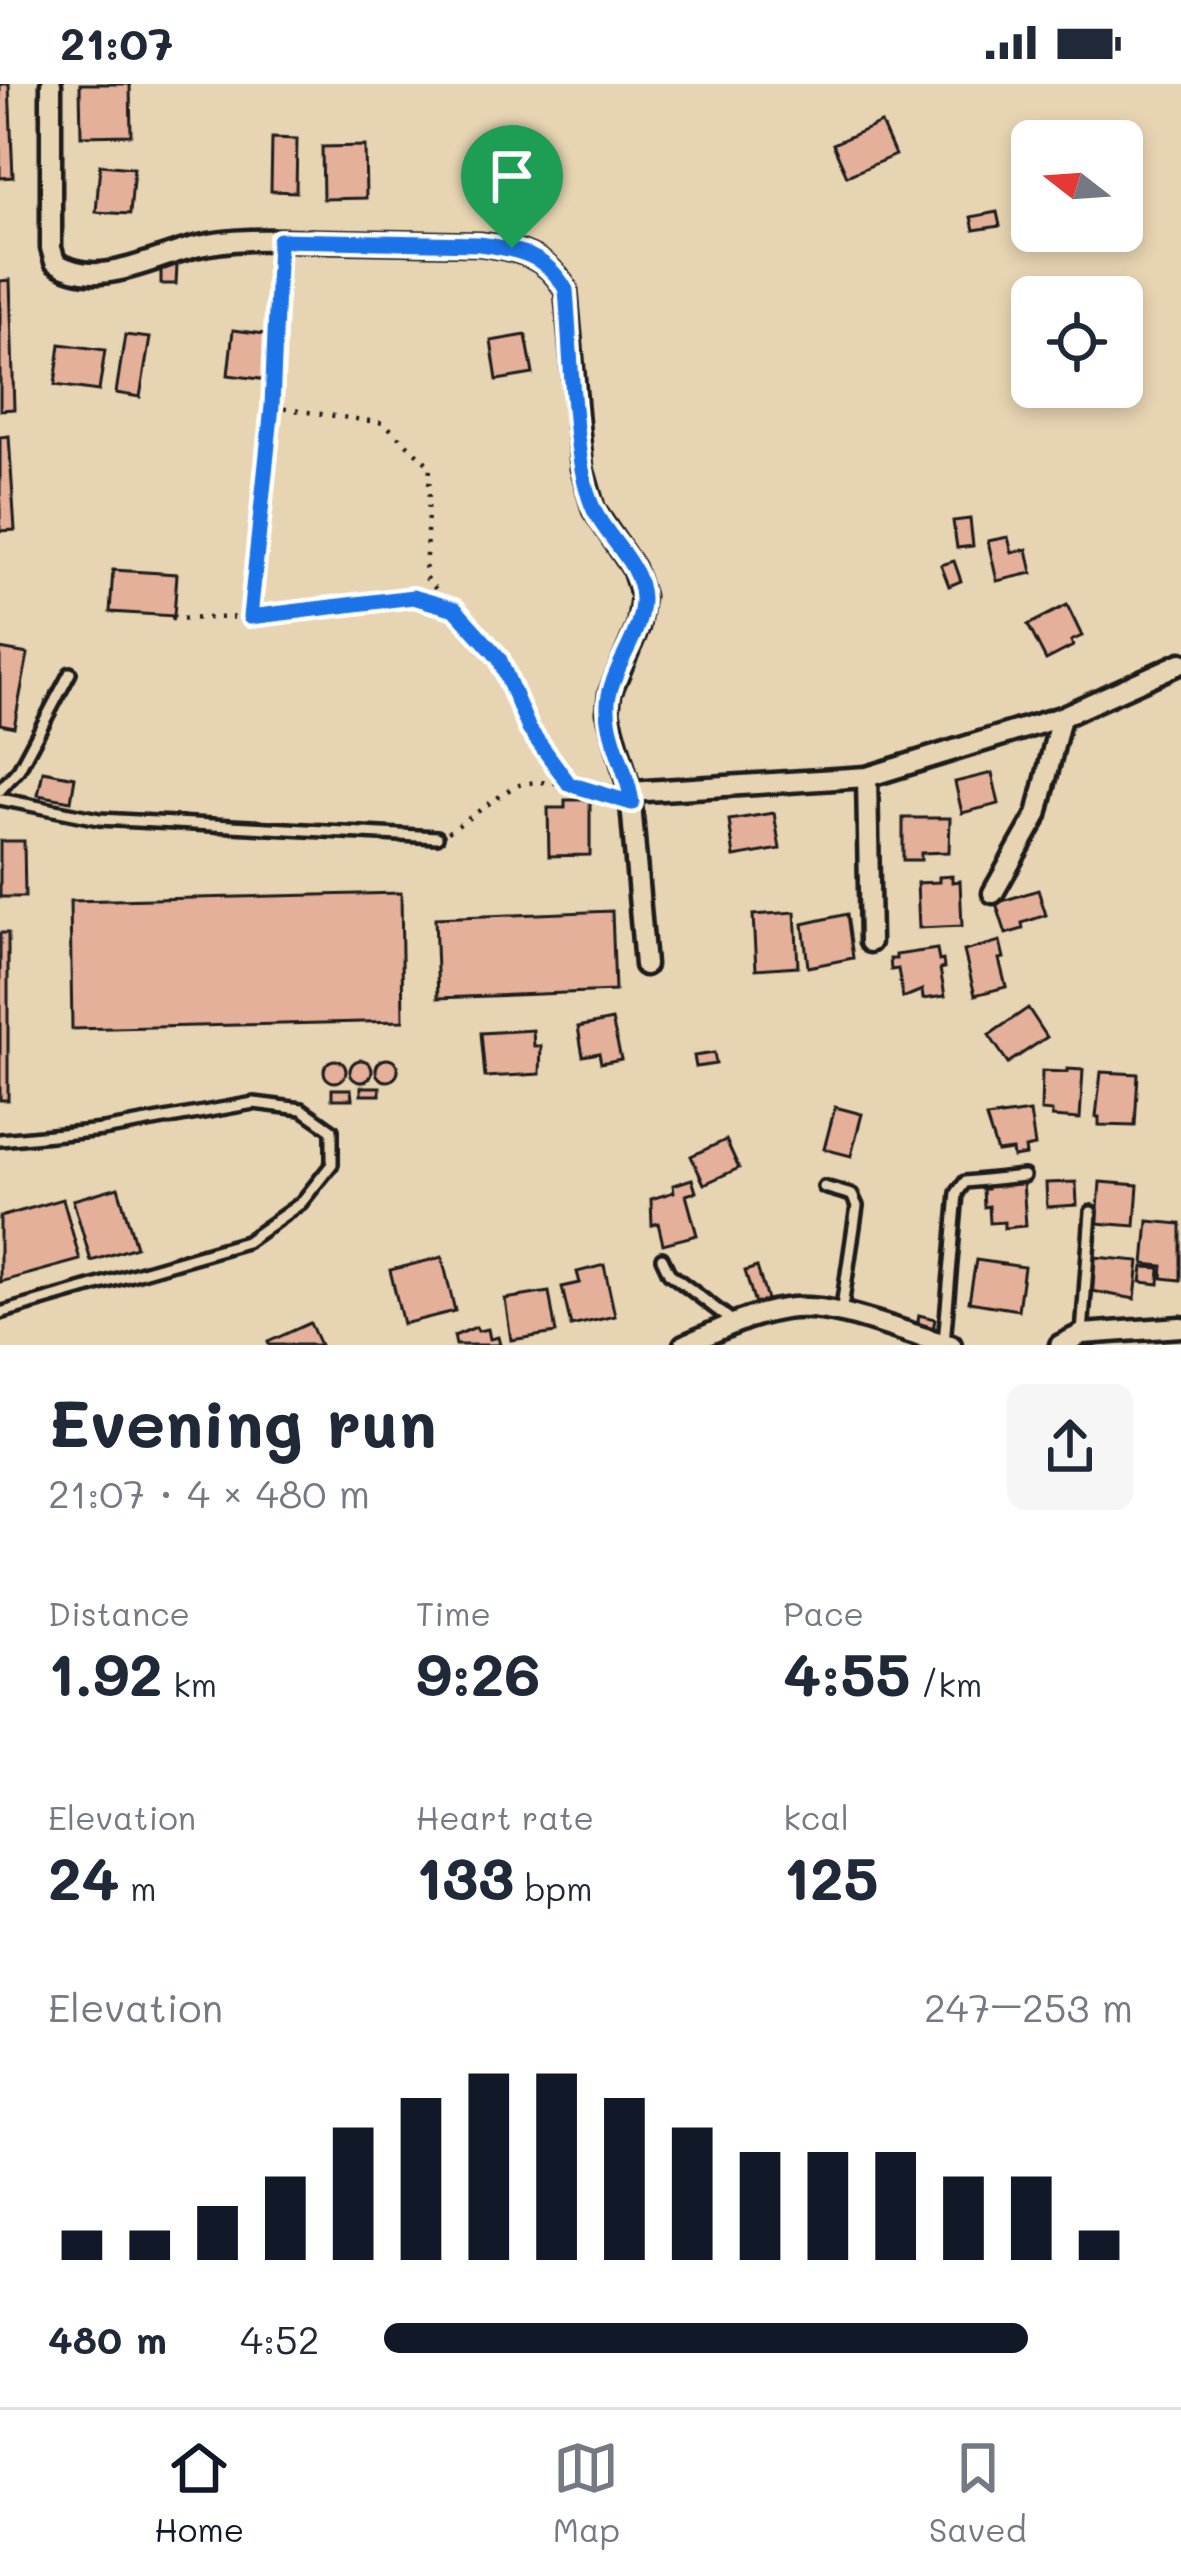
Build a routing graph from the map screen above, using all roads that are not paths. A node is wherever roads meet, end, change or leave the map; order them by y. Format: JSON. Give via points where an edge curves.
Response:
{"nodes":[{"id":1,"x":51,"y":84,"type":"edge"},
{"id":2,"x":1181,"y":663,"type":"edge"},
{"id":3,"x":70,"y":673,"type":"dead end"},
{"id":4,"x":1061,"y":717,"type":"junction"},
{"id":5,"x":867,"y":777,"type":"junction"},
{"id":6,"x":0,"y":790,"type":"edge"},
{"id":7,"x":631,"y":797,"type":"junction"},
{"id":8,"x":0,"y":799,"type":"edge"},
{"id":9,"x":437,"y":837,"type":"road end"},
{"id":10,"x":993,"y":893,"type":"dead end"},
{"id":11,"x":870,"y":942,"type":"dead end"},
{"id":12,"x":645,"y":965,"type":"dead end"},
{"id":13,"x":0,"y":1140,"type":"edge"},
{"id":14,"x":1024,"y":1176,"type":"dead end"},
{"id":15,"x":824,"y":1187,"type":"dead end"},
{"id":16,"x":1090,"y":1212,"type":"dead end"},
{"id":17,"x":662,"y":1258,"type":"dead end"},
{"id":18,"x":0,"y":1313,"type":"edge"},
{"id":19,"x":842,"y":1314,"type":"junction"},
{"id":20,"x":736,"y":1324,"type":"junction"},
{"id":21,"x":1181,"y":1327,"type":"edge"},
{"id":22,"x":1082,"y":1334,"type":"junction"},
{"id":23,"x":947,"y":1344,"type":"edge"},
{"id":24,"x":684,"y":1345,"type":"edge"},
{"id":25,"x":1060,"y":1345,"type":"edge"}],
"edges":[{"from":1,"to":7,"type":"street","via":[[51,248],[70,272],[130,268],[197,246],[279,240],[479,244],[512,248],[554,269],[566,290],[588,489],[642,596],[608,712]]},
{"from":2,"to":4,"type":"street"},
{"from":3,"to":6,"type":"lane"},
{"from":4,"to":5,"type":"street"},
{"from":4,"to":10,"type":"street","via":[[1036,815]]},
{"from":5,"to":7,"type":"street"},
{"from":5,"to":11,"type":"street"},
{"from":7,"to":12,"type":"street"},
{"from":8,"to":9,"type":"lane","via":[[98,819]]},
{"from":13,"to":18,"type":"lane","via":[[254,1103],[302,1109],[332,1130],[332,1164],[301,1203],[246,1242]]},
{"from":14,"to":23,"type":"lane","via":[[965,1182],[957,1193]]},
{"from":15,"to":19,"type":"lane","via":[[852,1195],[856,1205]]},
{"from":16,"to":22,"type":"lane"},
{"from":17,"to":20,"type":"lane","via":[[669,1273]]},
{"from":19,"to":20,"type":"street","via":[[793,1308]]},
{"from":19,"to":23,"type":"street"},
{"from":20,"to":24,"type":"street"},
{"from":21,"to":22,"type":"street"},
{"from":22,"to":25,"type":"street"}]}
